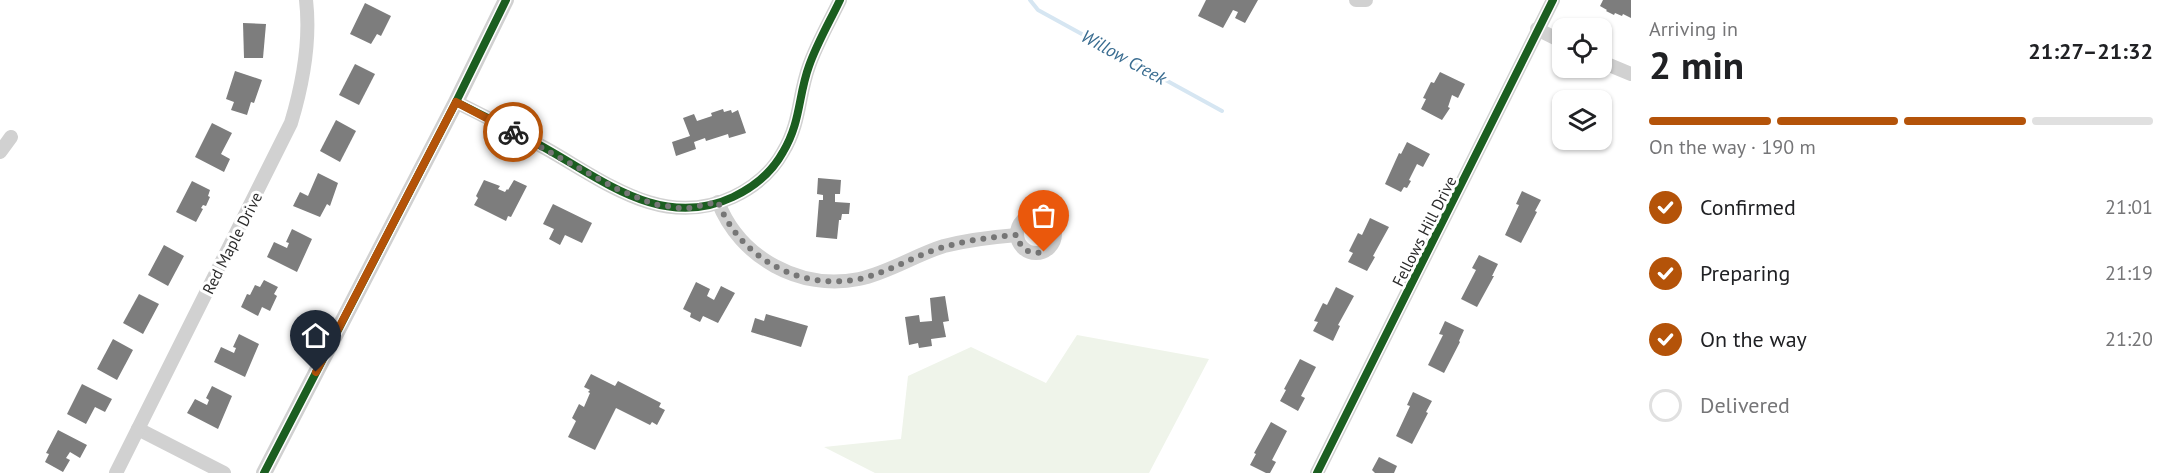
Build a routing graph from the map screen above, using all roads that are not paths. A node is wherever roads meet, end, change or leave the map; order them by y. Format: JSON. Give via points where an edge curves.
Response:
{"nodes":[{"id":1,"x":306,"y":0,"type":"edge"},
{"id":2,"x":506,"y":0,"type":"edge"},
{"id":3,"x":840,"y":0,"type":"edge"},
{"id":4,"x":1356,"y":0,"type":"edge"},
{"id":5,"x":1366,"y":0,"type":"edge"},
{"id":6,"x":1553,"y":0,"type":"edge"},
{"id":7,"x":1537,"y":29,"type":"junction"},
{"id":8,"x":1552,"y":36,"type":"edge"},
{"id":9,"x":1612,"y":66,"type":"edge"},
{"id":10,"x":1631,"y":74,"type":"edge"},
{"id":11,"x":456,"y":102,"type":"junction"},
{"id":12,"x":11,"y":137,"type":"dead end"},
{"id":13,"x":0,"y":152,"type":"edge"},
{"id":14,"x":718,"y":202,"type":"junction"},
{"id":15,"x":1017,"y":235,"type":"dead end"},
{"id":16,"x":138,"y":429,"type":"junction"},
{"id":17,"x":116,"y":473,"type":"edge"},
{"id":18,"x":224,"y":473,"type":"edge"},
{"id":19,"x":264,"y":473,"type":"edge"},
{"id":20,"x":1317,"y":473,"type":"edge"}],
"edges":[{"from":1,"to":16,"type":"street","name":"Red Maple Drive","via":[[305,62],[291,123]]},
{"from":2,"to":11,"type":"street"},
{"from":3,"to":14,"type":"street","via":[[809,66],[797,124],[782,154],[758,182]]},
{"from":4,"to":5,"type":"street"},
{"from":6,"to":7,"type":"street","name":"Fellows Hill Drive"},
{"from":7,"to":8,"type":"street"},
{"from":7,"to":20,"type":"street","name":"Fellows Hill Drive"},
{"from":9,"to":10,"type":"street"},
{"from":11,"to":14,"type":"street","via":[[617,189],[653,204],[685,209]]},
{"from":11,"to":19,"type":"street"},
{"from":12,"to":13,"type":"street"},
{"from":14,"to":15,"type":"street","via":[[725,218],[750,250],[788,273],[822,281],[860,279],[944,247]]},
{"from":16,"to":17,"type":"street","name":"Red Maple Drive"},
{"from":16,"to":18,"type":"street"}]}
